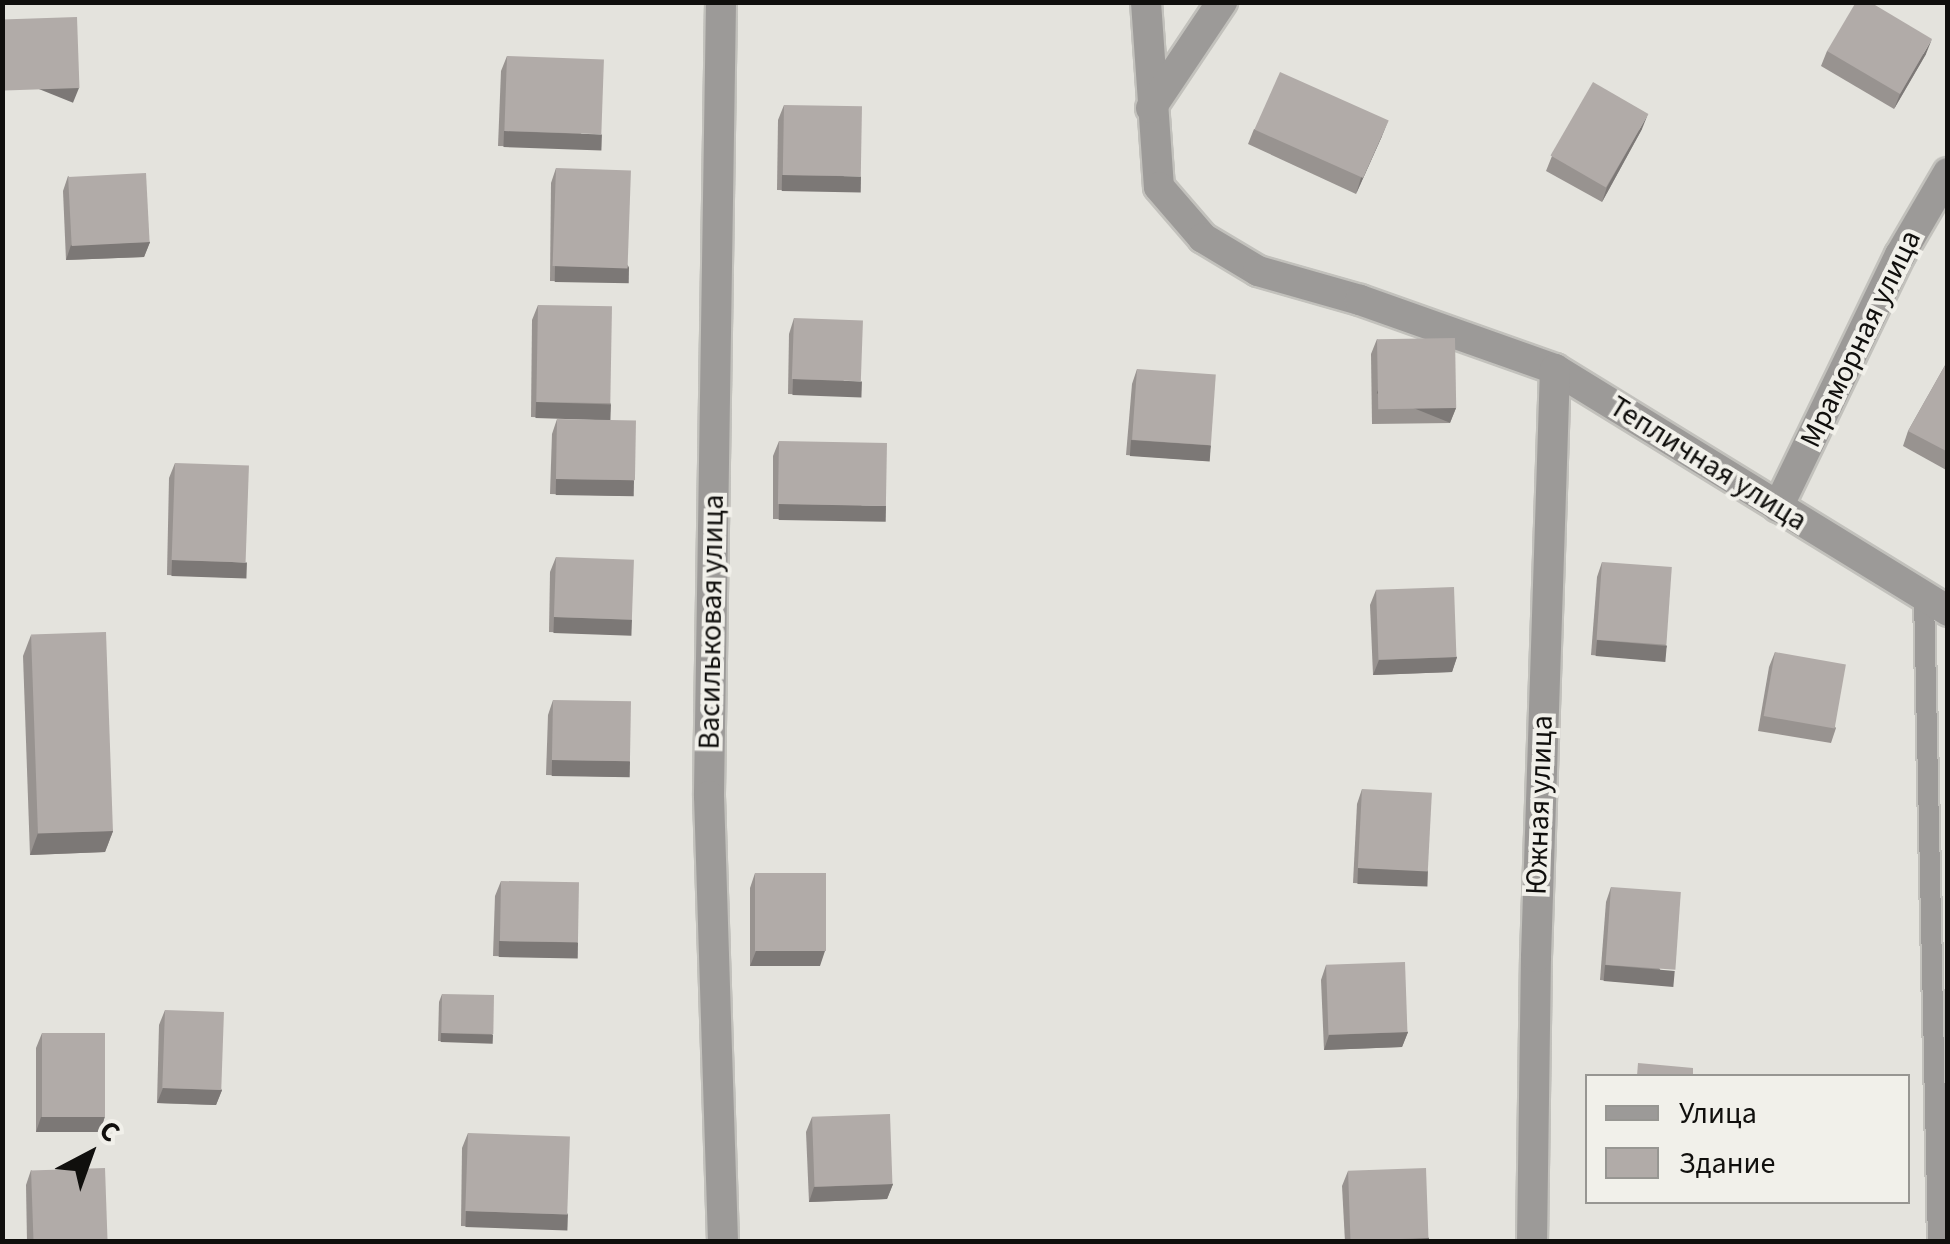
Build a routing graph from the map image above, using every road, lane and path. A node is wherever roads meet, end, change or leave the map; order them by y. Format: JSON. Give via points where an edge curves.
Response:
{"nodes":[{"id":1,"x":720,"y":2,"type":"edge"},
{"id":2,"x":1146,"y":2,"type":"edge"},
{"id":3,"x":1222,"y":2,"type":"edge"},
{"id":4,"x":1152,"y":108,"type":"junction"},
{"id":5,"x":1948,"y":172,"type":"edge"},
{"id":6,"x":1554,"y":369,"type":"junction"},
{"id":7,"x":1778,"y":507,"type":"junction"},
{"id":8,"x":1936,"y":604,"type":"edge"},
{"id":9,"x":723,"y":1242,"type":"edge"},
{"id":10,"x":1532,"y":1242,"type":"edge"},
{"id":11,"x":1938,"y":1242,"type":"edge"}],
"edges":[{"from":1,"to":9,"type":"street","name":"Васильковая улица","via":[[709,796]]},
{"from":2,"to":4,"type":"street","name":"Тепличная улица"},
{"from":3,"to":4,"type":"street"},
{"from":4,"to":6,"type":"street","name":"Тепличная улица","via":[[1158,188],[1204,238],[1258,270]]},
{"from":5,"to":7,"type":"street","name":"Мраморная улица","via":[[1900,255]]},
{"from":6,"to":7,"type":"street","name":"Тепличная улица"},
{"from":6,"to":10,"type":"street","name":"Южная улица"},
{"from":7,"to":8,"type":"street","name":"Тепличная улица"},
{"from":8,"to":11,"type":"lane"}]}
